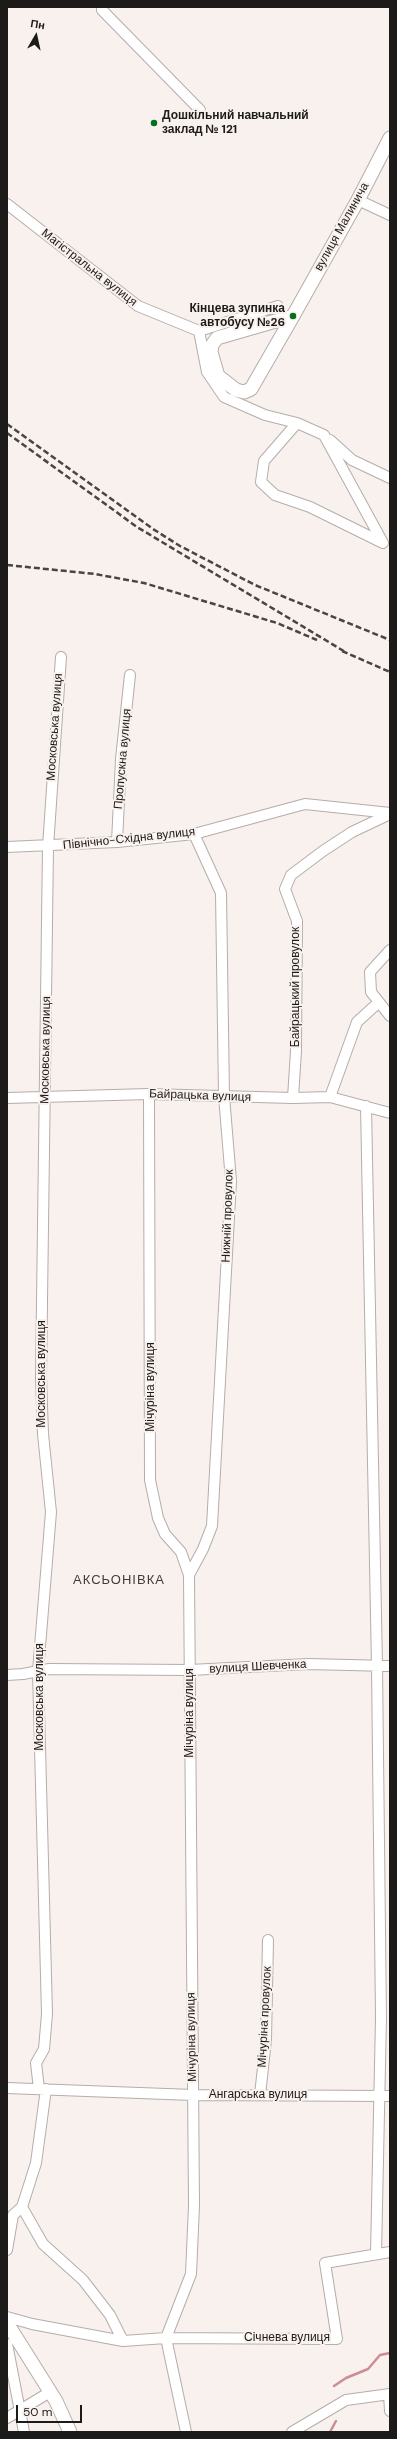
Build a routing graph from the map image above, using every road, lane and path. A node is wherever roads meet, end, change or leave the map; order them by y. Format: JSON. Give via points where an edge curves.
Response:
{"nodes":[{"id":1,"x":102,"y":7,"type":"edge"},
{"id":2,"x":200,"y":110,"type":"dead end"},
{"id":3,"x":390,"y":138,"type":"edge"},
{"id":4,"x":358,"y":200,"type":"junction"},
{"id":5,"x":7,"y":204,"type":"edge"},
{"id":6,"x":390,"y":215,"type":"edge"},
{"id":7,"x":278,"y":306,"type":"dead end"},
{"id":8,"x":293,"y":316,"type":"junction"},
{"id":9,"x":199,"y":331,"type":"junction"},
{"id":10,"x":297,"y":423,"type":"junction"},
{"id":11,"x":324,"y":435,"type":"junction"},
{"id":12,"x":390,"y":478,"type":"edge"},
{"id":13,"x":61,"y":657,"type":"dead end"},
{"id":14,"x":130,"y":675,"type":"dead end"},
{"id":15,"x":390,"y":813,"type":"edge"},
{"id":16,"x":194,"y":834,"type":"junction"},
{"id":17,"x":117,"y":842,"type":"junction"},
{"id":18,"x":48,"y":847,"type":"junction"},
{"id":19,"x":7,"y":848,"type":"edge"},
{"id":20,"x":390,"y":950,"type":"edge"},
{"id":21,"x":379,"y":1002,"type":"junction"},
{"id":22,"x":390,"y":1016,"type":"edge"},
{"id":23,"x":149,"y":1094,"type":"junction"},
{"id":24,"x":46,"y":1096,"type":"junction"},
{"id":25,"x":224,"y":1096,"type":"junction"},
{"id":26,"x":330,"y":1097,"type":"junction"},
{"id":27,"x":7,"y":1098,"type":"edge"},
{"id":28,"x":293,"y":1098,"type":"junction"},
{"id":29,"x":366,"y":1106,"type":"junction"},
{"id":30,"x":390,"y":1113,"type":"edge"},
{"id":31,"x":189,"y":1575,"type":"junction"},
{"id":32,"x":377,"y":1666,"type":"junction"},
{"id":33,"x":390,"y":1666,"type":"edge"},
{"id":34,"x":190,"y":1670,"type":"junction"},
{"id":35,"x":38,"y":1671,"type":"junction"},
{"id":36,"x":7,"y":1675,"type":"edge"},
{"id":37,"x":268,"y":1940,"type":"dead end"},
{"id":38,"x":7,"y":2088,"type":"edge"},
{"id":39,"x":42,"y":2089,"type":"junction"},
{"id":40,"x":193,"y":2095,"type":"junction"},
{"id":41,"x":260,"y":2095,"type":"junction"},
{"id":42,"x":379,"y":2096,"type":"junction"},
{"id":43,"x":390,"y":2096,"type":"edge"},
{"id":44,"x":22,"y":2206,"type":"junction"},
{"id":45,"x":7,"y":2250,"type":"edge"},
{"id":46,"x":390,"y":2252,"type":"edge"},
{"id":47,"x":376,"y":2254,"type":"junction"},
{"id":48,"x":7,"y":2316,"type":"edge"},
{"id":49,"x":7,"y":2323,"type":"edge"},
{"id":50,"x":166,"y":2338,"type":"junction"},
{"id":51,"x":123,"y":2341,"type":"junction"},
{"id":52,"x":7,"y":2344,"type":"edge"},
{"id":53,"x":50,"y":2392,"type":"junction"},
{"id":54,"x":389,"y":2394,"type":"edge"},
{"id":55,"x":390,"y":2411,"type":"edge"},
{"id":56,"x":19,"y":2412,"type":"junction"},
{"id":57,"x":7,"y":2418,"type":"edge"},
{"id":58,"x":24,"y":2432,"type":"edge"},
{"id":59,"x":70,"y":2432,"type":"edge"},
{"id":60,"x":186,"y":2432,"type":"edge"},
{"id":61,"x":292,"y":2432,"type":"edge"}],
"edges":[{"from":1,"to":2,"type":"street","via":[[102,10]]},
{"from":3,"to":4,"type":"street","name":"вулиця Малинича"},
{"from":4,"to":6,"type":"street"},
{"from":4,"to":8,"type":"street","name":"вулиця Малинича"},
{"from":5,"to":9,"type":"street","name":"Магістральна вулиця","via":[[138,306]]},
{"from":7,"to":9,"type":"street"},
{"from":8,"to":8,"type":"street","name":"вулиця Малинича","via":[[251,389],[244,392],[236,390],[218,376],[211,352],[217,338]]},
{"from":9,"to":10,"type":"street","via":[[207,372],[224,397],[265,415]]},
{"from":10,"to":11,"type":"street"},
{"from":10,"to":11,"type":"street","via":[[264,461],[260,482],[275,495],[310,507],[383,543]]},
{"from":11,"to":12,"type":"street","via":[[352,460]]},
{"from":13,"to":18,"type":"street","name":"Московська вулиця"},
{"from":14,"to":17,"type":"street","name":"Пропускна вулиця","via":[[121,759]]},
{"from":15,"to":16,"type":"street","name":"Північно-Східна вулиця","via":[[305,804]]},
{"from":15,"to":28,"type":"street","name":"Байрацький провулок","via":[[352,832],[323,851],[291,875],[285,889],[297,921]]},
{"from":16,"to":17,"type":"street","name":"Північно-Східна вулиця"},
{"from":16,"to":25,"type":"street","name":"Нижній провулок","via":[[221,893]]},
{"from":17,"to":18,"type":"street","name":"Північно-Східна вулиця"},
{"from":18,"to":19,"type":"street","name":"Північно-Східна вулиця"},
{"from":18,"to":24,"type":"street","name":"Московська вулиця"},
{"from":20,"to":21,"type":"street","via":[[370,972],[372,992]]},
{"from":21,"to":22,"type":"street"},
{"from":21,"to":26,"type":"street","via":[[357,1022]]},
{"from":23,"to":24,"type":"street","name":"Байрацька вулиця"},
{"from":23,"to":25,"type":"street","name":"Байрацька вулиця"},
{"from":23,"to":31,"type":"street","name":"Мічуріна вулиця","via":[[150,1480],[158,1518],[165,1534],[181,1552]]},
{"from":24,"to":27,"type":"street","name":"Байрацька вулиця"},
{"from":24,"to":35,"type":"street","name":"Московська вулиця","via":[[41,1377],[43,1434],[51,1512]]},
{"from":25,"to":28,"type":"street","name":"Байрацька вулиця"},
{"from":25,"to":31,"type":"street","name":"Нижній провулок","via":[[231,1181],[212,1526]]},
{"from":26,"to":28,"type":"street","name":"Байрацька вулиця"},
{"from":26,"to":29,"type":"street","name":"Байрацька вулиця"},
{"from":29,"to":30,"type":"street","name":"Байрацька вулиця"},
{"from":29,"to":32,"type":"street"},
{"from":31,"to":34,"type":"street","name":"Мічуріна вулиця"},
{"from":32,"to":33,"type":"street","name":"вулиця Шевченка"},
{"from":32,"to":34,"type":"street","name":"вулиця Шевченка","via":[[308,1664]]},
{"from":32,"to":42,"type":"street","via":[[381,2018]]},
{"from":34,"to":35,"type":"street","name":"вулиця Шевченка","via":[[49,1668]]},
{"from":34,"to":40,"type":"street","name":"Мічуріна вулиця"},
{"from":35,"to":36,"type":"street","name":"вулиця Шевченка"},
{"from":35,"to":39,"type":"street","name":"Московська вулиця","via":[[47,2014],[44,2049],[36,2063]]},
{"from":37,"to":41,"type":"street","name":"Мічуріна провулок","via":[[266,2040]]},
{"from":38,"to":39,"type":"street","name":"Ангарська вулиця"},
{"from":39,"to":40,"type":"street","name":"Ангарська вулиця"},
{"from":39,"to":44,"type":"street","name":"Московська вулиця","via":[[36,2163]]},
{"from":40,"to":41,"type":"street","name":"Ангарська вулиця"},
{"from":40,"to":50,"type":"street","name":"Мічуріна вулиця","via":[[194,2206],[191,2274]]},
{"from":41,"to":42,"type":"street","name":"Ангарська вулиця"},
{"from":42,"to":43,"type":"street","name":"Ангарська вулиця"},
{"from":42,"to":47,"type":"street"},
{"from":44,"to":45,"type":"street","name":"Московська вулиця","via":[[13,2215]]},
{"from":44,"to":51,"type":"street","via":[[43,2244],[83,2280],[110,2315]]},
{"from":46,"to":47,"type":"street","name":"Січнева вулиця"},
{"from":47,"to":50,"type":"street","name":"Січнева вулиця","via":[[326,2263],[337,2339]]},
{"from":48,"to":51,"type":"street","via":[[32,2324]]},
{"from":49,"to":53,"type":"street"},
{"from":50,"to":51,"type":"street"},
{"from":50,"to":60,"type":"street"},
{"from":52,"to":56,"type":"street"},
{"from":53,"to":56,"type":"street"},
{"from":53,"to":59,"type":"street"},
{"from":54,"to":55,"type":"street"},
{"from":54,"to":61,"type":"street","via":[[346,2400]]},
{"from":56,"to":57,"type":"street"},
{"from":56,"to":58,"type":"street"}]}
